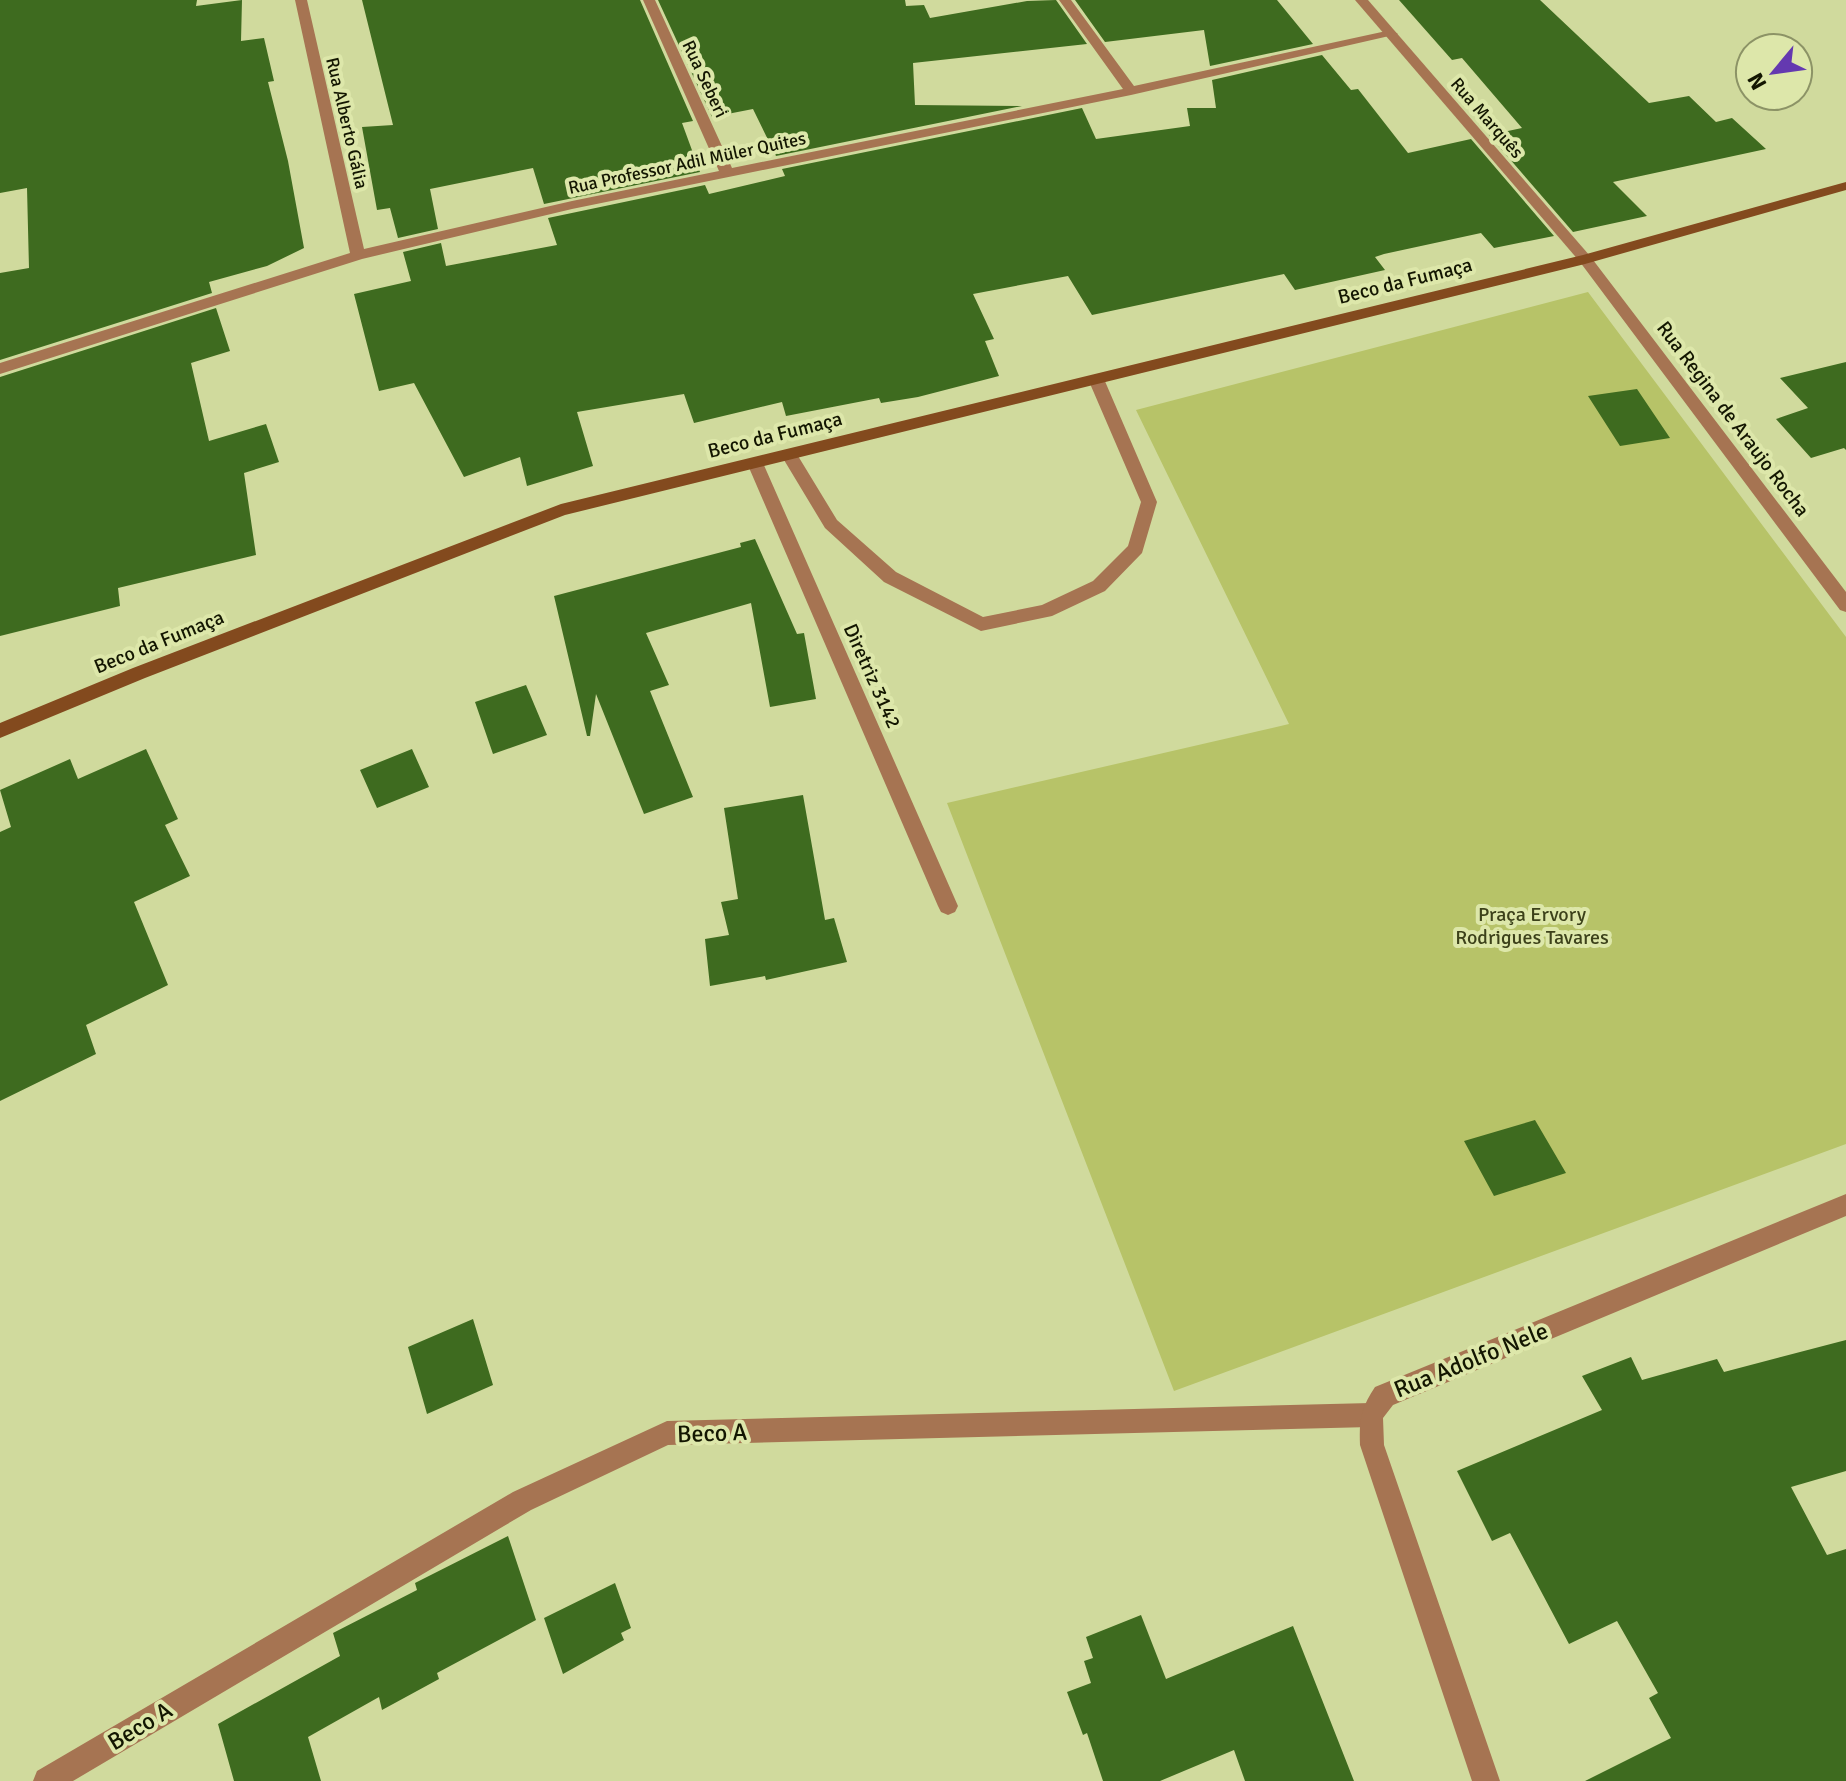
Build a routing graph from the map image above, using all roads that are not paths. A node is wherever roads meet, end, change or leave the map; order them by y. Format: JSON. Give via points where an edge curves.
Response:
{"nodes":[{"id":1,"x":301,"y":0,"type":"edge"},
{"id":2,"x":649,"y":0,"type":"edge"},
{"id":3,"x":1065,"y":0,"type":"edge"},
{"id":4,"x":1361,"y":0,"type":"edge"},
{"id":5,"x":1391,"y":34,"type":"junction"},
{"id":6,"x":1131,"y":91,"type":"junction"},
{"id":7,"x":728,"y":174,"type":"junction"},
{"id":8,"x":1846,"y":186,"type":"edge"},
{"id":9,"x":358,"y":255,"type":"junction"},
{"id":10,"x":1585,"y":259,"type":"junction"},
{"id":11,"x":0,"y":369,"type":"edge"},
{"id":12,"x":1096,"y":379,"type":"junction"},
{"id":13,"x":789,"y":455,"type":"junction"},
{"id":14,"x":755,"y":463,"type":"junction"},
{"id":15,"x":1846,"y":605,"type":"edge"},
{"id":16,"x":0,"y":731,"type":"edge"},
{"id":17,"x":948,"y":906,"type":"dead end"},
{"id":18,"x":1846,"y":1205,"type":"edge"},
{"id":19,"x":1371,"y":1415,"type":"junction"},
{"id":20,"x":47,"y":1781,"type":"edge"},
{"id":21,"x":1486,"y":1781,"type":"edge"}],
"edges":[{"from":1,"to":9,"type":"street","name":"Rua Alberto Gália"},
{"from":2,"to":7,"type":"street","name":"Rua Seberi"},
{"from":3,"to":6,"type":"street"},
{"from":4,"to":5,"type":"street","name":"Rua Marquês"},
{"from":5,"to":6,"type":"street","name":"Rua Professor Adil Müler Quites"},
{"from":5,"to":10,"type":"street","name":"Rua Marquês"},
{"from":6,"to":7,"type":"street","name":"Rua Professor Adil Müler Quites"},
{"from":7,"to":9,"type":"street","name":"Rua Professor Adil Müler Quites"},
{"from":8,"to":10,"type":"main road","name":"Beco da Fumaça"},
{"from":9,"to":11,"type":"street","name":"Rua Professor Adil Müler Quites"},
{"from":10,"to":12,"type":"main road","name":"Beco da Fumaça"},
{"from":10,"to":15,"type":"street","name":"Rua Regina de Araujo Rocha"},
{"from":12,"to":13,"type":"main road","name":"Beco da Fumaça"},
{"from":12,"to":13,"type":"street","via":[[1149,502],[1136,549],[1099,586],[1046,611],[981,624],[890,577],[831,524]]},
{"from":13,"to":14,"type":"main road","name":"Beco da Fumaça"},
{"from":14,"to":16,"type":"main road","name":"Beco da Fumaça","via":[[561,510]]},
{"from":14,"to":17,"type":"street","name":"Diretriz 3142"},
{"from":18,"to":19,"type":"street","name":"Rua Adolfo Nele","via":[[1384,1396]]},
{"from":19,"to":20,"type":"street","name":"Beco A","via":[[667,1433],[522,1501]]},
{"from":19,"to":21,"type":"street","via":[[1372,1445]]}]}
